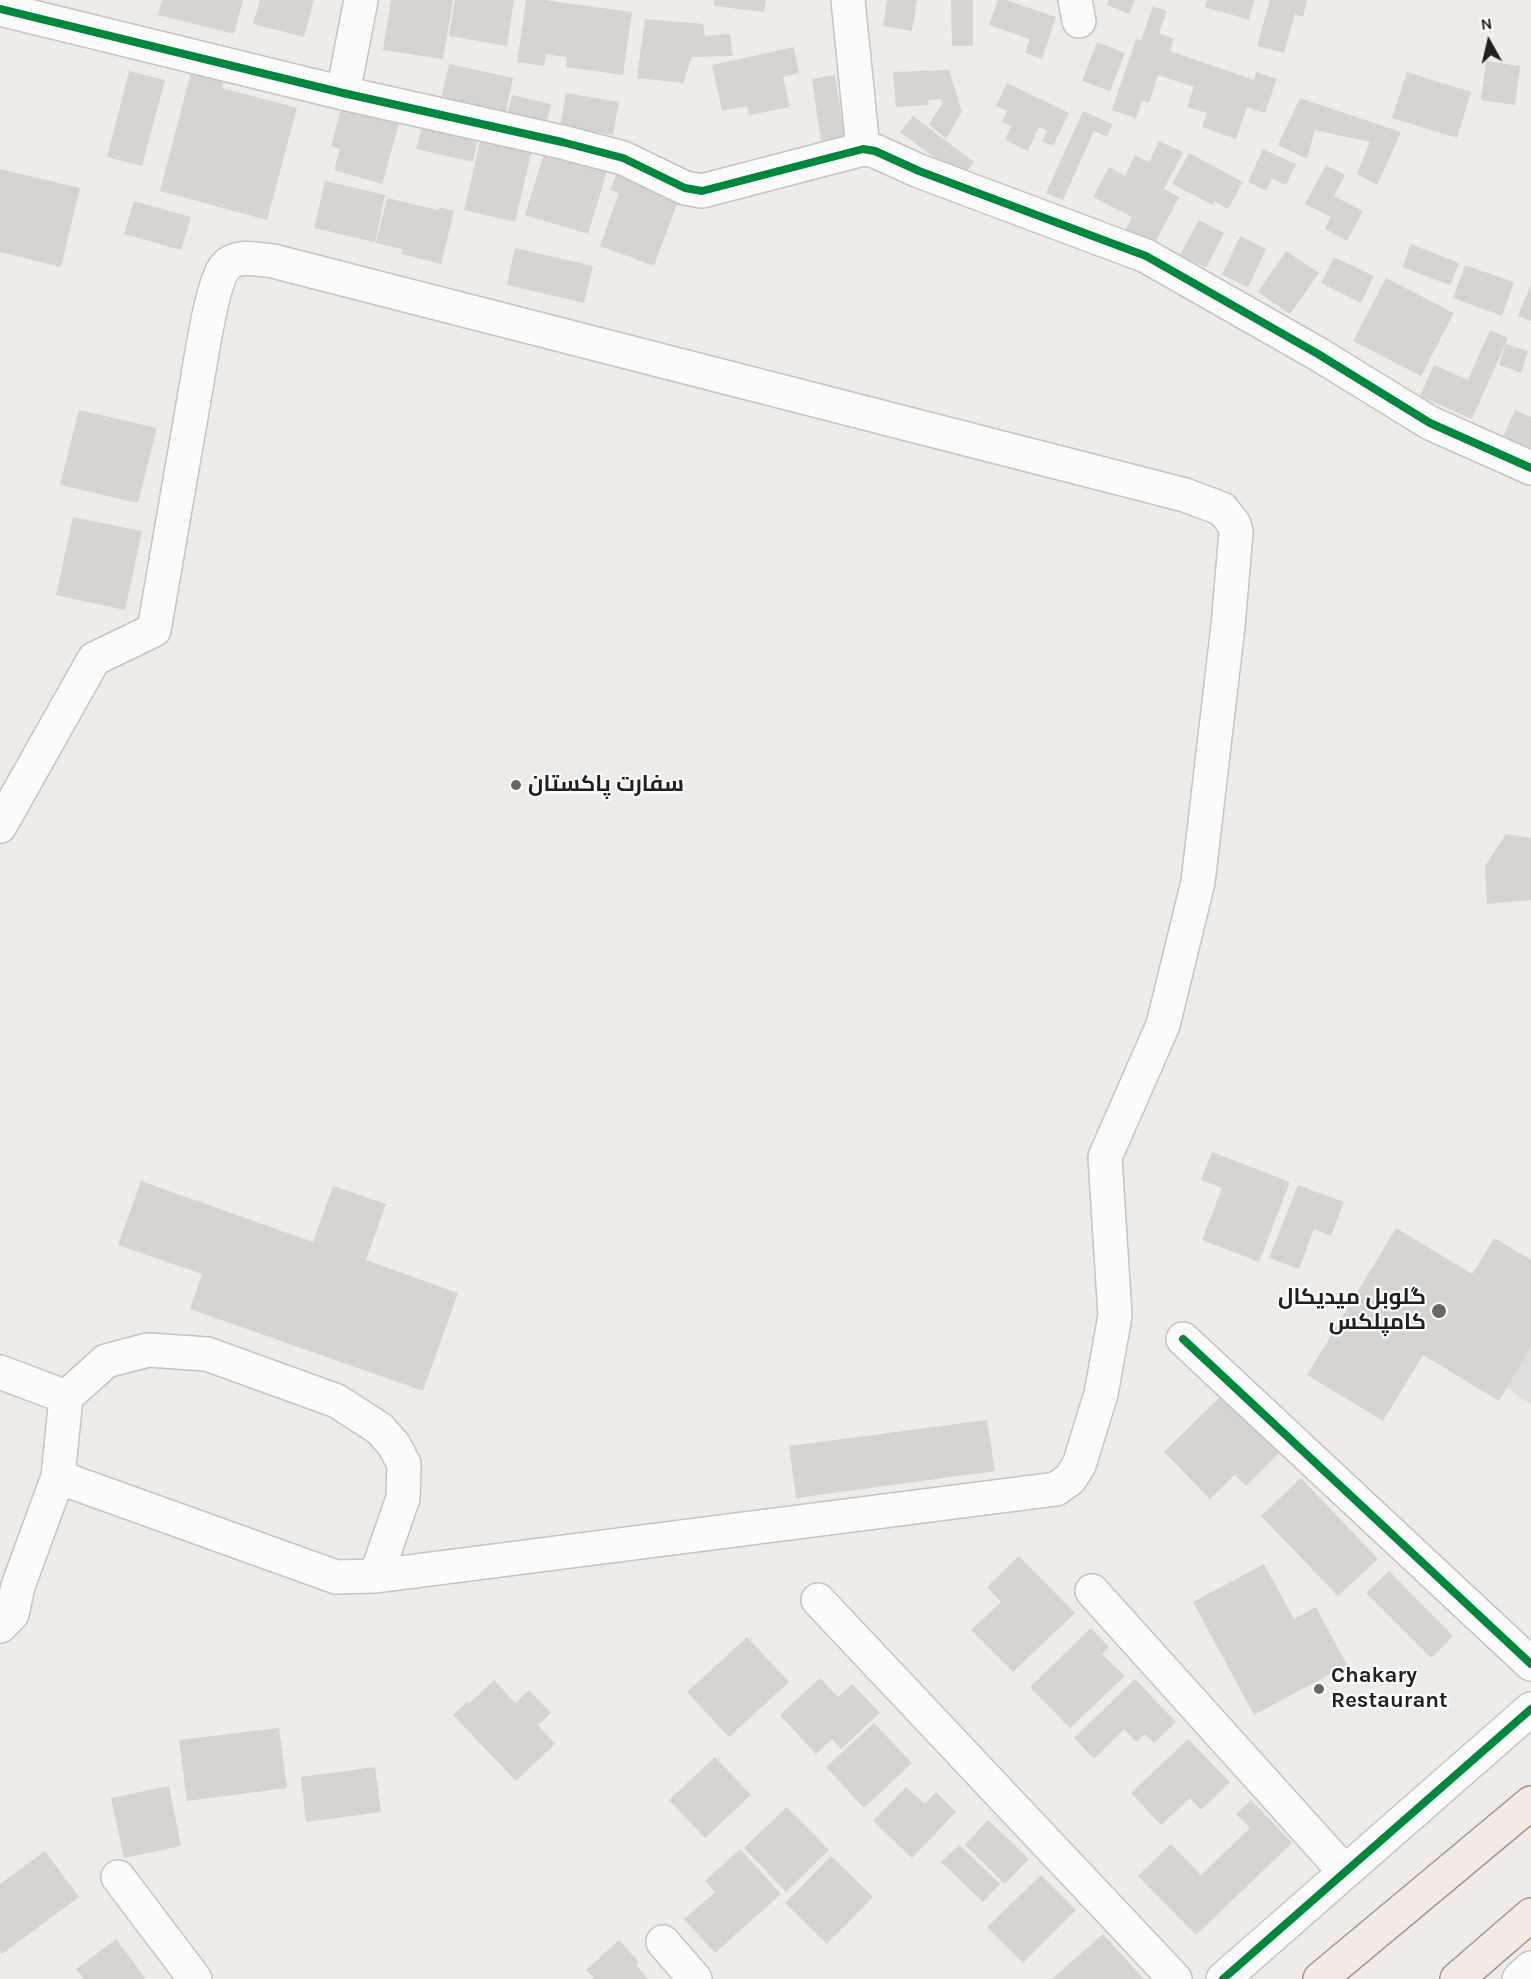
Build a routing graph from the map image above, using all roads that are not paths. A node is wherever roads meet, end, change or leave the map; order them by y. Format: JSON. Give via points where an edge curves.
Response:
{"nodes":[{"id":1,"x":361,"y":0,"type":"edge"},
{"id":2,"x":848,"y":0,"type":"edge"},
{"id":3,"x":0,"y":9,"type":"edge"},
{"id":4,"x":343,"y":93,"type":"junction"},
{"id":5,"x":863,"y":149,"type":"junction"},
{"id":6,"x":1531,"y":468,"type":"edge"},
{"id":7,"x":0,"y":826,"type":"edge"},
{"id":8,"x":1183,"y":1339,"type":"dead end"},
{"id":9,"x":0,"y":1372,"type":"edge"},
{"id":10,"x":66,"y":1396,"type":"junction"},
{"id":11,"x":58,"y":1477,"type":"junction"},
{"id":12,"x":376,"y":1576,"type":"junction"},
{"id":13,"x":1092,"y":1591,"type":"dead end"},
{"id":14,"x":818,"y":1600,"type":"dead end"},
{"id":15,"x":0,"y":1626,"type":"edge"},
{"id":16,"x":1531,"y":1664,"type":"edge"},
{"id":17,"x":1531,"y":1709,"type":"edge"},
{"id":18,"x":1531,"y":1803,"type":"edge"},
{"id":19,"x":1345,"y":1872,"type":"junction"},
{"id":20,"x":118,"y":1877,"type":"dead end"},
{"id":21,"x":1531,"y":1915,"type":"edge"},
{"id":22,"x":663,"y":1942,"type":"dead end"},
{"id":23,"x":1531,"y":1968,"type":"edge"},
{"id":24,"x":195,"y":1979,"type":"edge"},
{"id":25,"x":695,"y":1979,"type":"edge"},
{"id":26,"x":1175,"y":1979,"type":"edge"},
{"id":27,"x":1223,"y":1979,"type":"edge"},
{"id":28,"x":1320,"y":1979,"type":"edge"},
{"id":29,"x":1457,"y":1979,"type":"edge"},
{"id":30,"x":1519,"y":1979,"type":"edge"}],
"edges":[{"from":1,"to":4,"type":"street"},
{"from":2,"to":5,"type":"street"},
{"from":3,"to":4,"type":"street"},
{"from":4,"to":5,"type":"street","via":[[623,158],[685,188],[702,191]]},
{"from":5,"to":6,"type":"street","via":[[1146,256],[1430,423]]},
{"from":7,"to":12,"type":"street","via":[[94,659],[154,630],[206,332],[221,274],[227,265],[238,260],[273,261],[1185,495],[1222,509],[1234,524],[1228,627],[1198,882],[1163,1025],[1105,1157],[1115,1316],[1101,1394],[1070,1479],[1056,1489]]},
{"from":8,"to":16,"type":"street"},
{"from":9,"to":10,"type":"street"},
{"from":10,"to":11,"type":"street"},
{"from":10,"to":12,"type":"street","via":[[106,1361],[148,1350],[207,1354],[337,1401],[380,1429],[404,1464],[403,1498]]},
{"from":11,"to":12,"type":"street","via":[[336,1577]]},
{"from":11,"to":15,"type":"street","via":[[18,1586],[12,1614]]},
{"from":13,"to":19,"type":"street"},
{"from":14,"to":26,"type":"street"},
{"from":17,"to":19,"type":"street"},
{"from":18,"to":28,"type":"main road"},
{"from":19,"to":27,"type":"street"},
{"from":20,"to":24,"type":"street"},
{"from":21,"to":29,"type":"main road"},
{"from":22,"to":25,"type":"street"},
{"from":23,"to":30,"type":"street"}]}
